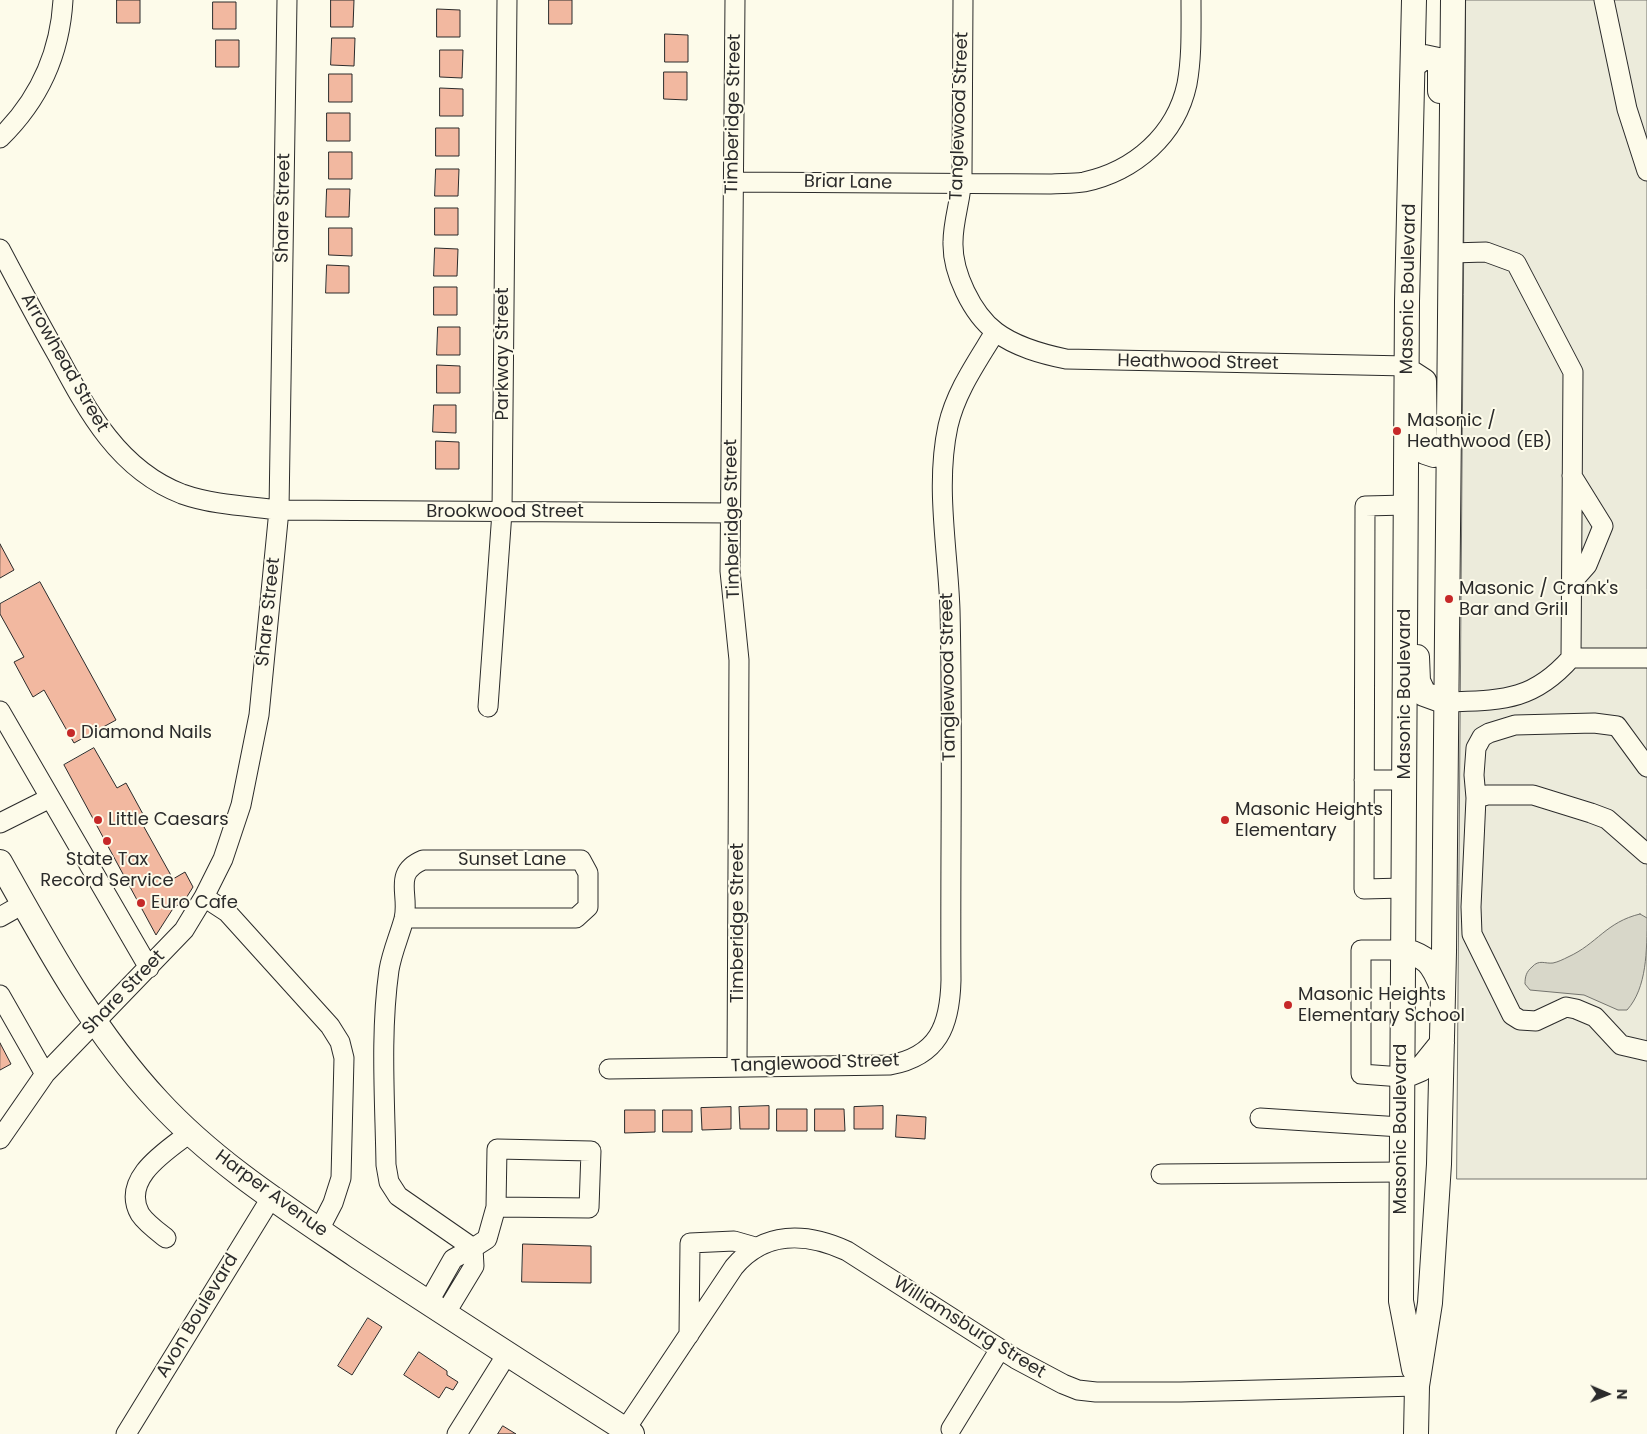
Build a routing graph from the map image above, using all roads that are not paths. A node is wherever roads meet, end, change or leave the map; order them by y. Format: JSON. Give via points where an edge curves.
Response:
{"nodes":[{"id":1,"x":63,"y":0,"type":"edge"},
{"id":2,"x":287,"y":0,"type":"edge"},
{"id":3,"x":507,"y":0,"type":"edge"},
{"id":4,"x":735,"y":0,"type":"edge"},
{"id":5,"x":963,"y":0,"type":"edge"},
{"id":6,"x":1191,"y":0,"type":"edge"},
{"id":7,"x":1414,"y":0,"type":"edge"},
{"id":8,"x":1453,"y":0,"type":"edge"},
{"id":9,"x":1604,"y":0,"type":"edge"},
{"id":10,"x":1414,"y":65,"type":"junction"},
{"id":11,"x":0,"y":138,"type":"edge"},
{"id":12,"x":1452,"y":159,"type":"junction"},
{"id":13,"x":1647,"y":171,"type":"edge"},
{"id":14,"x":733,"y":182,"type":"junction"},
{"id":15,"x":962,"y":184,"type":"junction"},
{"id":16,"x":0,"y":249,"type":"edge"},
{"id":17,"x":1451,"y":253,"type":"junction"},
{"id":18,"x":995,"y":332,"type":"junction"},
{"id":19,"x":1407,"y":368,"type":"junction"},
{"id":20,"x":1450,"y":443,"type":"junction"},
{"id":21,"x":1572,"y":476,"type":"junction"},
{"id":22,"x":1406,"y":505,"type":"junction"},
{"id":23,"x":279,"y":510,"type":"junction"},
{"id":24,"x":502,"y":512,"type":"junction"},
{"id":25,"x":730,"y":513,"type":"junction"},
{"id":26,"x":1406,"y":536,"type":"junction"},
{"id":27,"x":1572,"y":582,"type":"junction"},
{"id":28,"x":1571,"y":658,"type":"junction"},
{"id":29,"x":1647,"y":658,"type":"edge"},
{"id":30,"x":1446,"y":702,"type":"junction"},
{"id":31,"x":488,"y":707,"type":"dead end"},
{"id":32,"x":0,"y":711,"type":"edge"},
{"id":33,"x":1647,"y":767,"type":"edge"},
{"id":34,"x":1364,"y":780,"type":"junction"},
{"id":35,"x":1404,"y":780,"type":"junction"},
{"id":36,"x":50,"y":798,"type":"junction"},
{"id":37,"x":1476,"y":798,"type":"junction"},
{"id":38,"x":0,"y":823,"type":"edge"},
{"id":39,"x":1647,"y":854,"type":"edge"},
{"id":40,"x":0,"y":862,"type":"edge"},
{"id":41,"x":1403,"y":888,"type":"junction"},
{"id":42,"x":204,"y":897,"type":"junction"},
{"id":43,"x":23,"y":904,"type":"junction"},
{"id":44,"x":0,"y":916,"type":"edge"},
{"id":45,"x":404,"y":918,"type":"junction"},
{"id":46,"x":1403,"y":950,"type":"junction"},
{"id":47,"x":149,"y":968,"type":"junction"},
{"id":48,"x":1443,"y":991,"type":"junction"},
{"id":49,"x":0,"y":995,"type":"edge"},
{"id":50,"x":94,"y":1023,"type":"junction"},
{"id":51,"x":1442,"y":1043,"type":"junction"},
{"id":52,"x":1647,"y":1051,"type":"edge"},
{"id":53,"x":737,"y":1067,"type":"junction"},
{"id":54,"x":609,"y":1069,"type":"dead end"},
{"id":55,"x":45,"y":1074,"type":"junction"},
{"id":56,"x":1402,"y":1077,"type":"junction"},
{"id":57,"x":1260,"y":1118,"type":"dead end"},
{"id":58,"x":1401,"y":1127,"type":"junction"},
{"id":59,"x":190,"y":1132,"type":"junction"},
{"id":60,"x":0,"y":1139,"type":"edge"},
{"id":61,"x":1439,"y":1164,"type":"junction"},
{"id":62,"x":1401,"y":1172,"type":"junction"},
{"id":63,"x":1161,"y":1174,"type":"dead end"},
{"id":64,"x":271,"y":1198,"type":"junction"},
{"id":65,"x":496,"y":1207,"type":"junction"},
{"id":66,"x":319,"y":1230,"type":"junction"},
{"id":67,"x":166,"y":1238,"type":"dead end"},
{"id":68,"x":755,"y":1247,"type":"junction"},
{"id":69,"x":473,"y":1248,"type":"junction"},
{"id":70,"x":437,"y":1309,"type":"junction"},
{"id":71,"x":689,"y":1335,"type":"junction"},
{"id":72,"x":1000,"y":1349,"type":"junction"},
{"id":73,"x":507,"y":1354,"type":"junction"},
{"id":74,"x":1417,"y":1386,"type":"junction"},
{"id":75,"x":951,"y":1429,"type":"dead end"},
{"id":76,"x":628,"y":1432,"type":"edge"},
{"id":77,"x":126,"y":1434,"type":"edge"},
{"id":78,"x":457,"y":1434,"type":"edge"},
{"id":79,"x":1416,"y":1434,"type":"edge"}],
"edges":[{"from":1,"to":11,"type":"street","via":[[57,45],[48,72],[15,124]]},
{"from":2,"to":23,"type":"street","name":"Share Street"},
{"from":3,"to":24,"type":"street","name":"Parkway Street"},
{"from":4,"to":14,"type":"street","name":"Timberidge Street"},
{"from":5,"to":15,"type":"street","name":"Tanglewood Street"},
{"from":6,"to":15,"type":"street","name":"Briar Lane","via":[[1187,84],[1180,108],[1167,130],[1147,152],[1125,168],[1082,182]]},
{"from":7,"to":10,"type":"main road","name":"Masonic Boulevard"},
{"from":8,"to":12,"type":"main road","name":"Masonic Boulevard"},
{"from":9,"to":13,"type":"street","via":[[1627,109]]},
{"from":10,"to":12,"type":"main road","via":[[1424,57],[1438,60],[1440,110]]},
{"from":10,"to":19,"type":"main road","name":"Masonic Boulevard"},
{"from":12,"to":17,"type":"main road","name":"Masonic Boulevard"},
{"from":14,"to":15,"type":"street","name":"Briar Lane"},
{"from":14,"to":25,"type":"street","name":"Timberidge Street"},
{"from":15,"to":18,"type":"street","name":"Tanglewood Street","via":[[953,242],[955,264],[970,301]]},
{"from":16,"to":23,"type":"street","name":"Arrowhead Street","via":[[88,410],[124,457],[161,484],[182,494],[210,502]]},
{"from":17,"to":20,"type":"main road","name":"Masonic Boulevard"},
{"from":17,"to":21,"type":"street","via":[[1486,252],[1516,263],[1573,372]]},
{"from":18,"to":19,"type":"street","name":"Heathwood Street","via":[[1023,347],[1066,359]]},
{"from":18,"to":53,"type":"street","name":"Tanglewood Street","via":[[957,397],[948,426],[945,452],[943,504],[950,609],[951,980],[948,1016],[943,1030],[917,1056],[905,1062],[890,1065]]},
{"from":19,"to":20,"type":"main road","via":[[1424,381],[1425,452],[1434,455]]},
{"from":19,"to":22,"type":"main road","name":"Masonic Boulevard"},
{"from":20,"to":30,"type":"main road","name":"Masonic Boulevard"},
{"from":21,"to":27,"type":"street"},
{"from":21,"to":27,"type":"street","via":[[1603,526],[1587,565]]},
{"from":22,"to":26,"type":"main road","name":"Masonic Boulevard"},
{"from":22,"to":34,"type":"street","via":[[1364,506]]},
{"from":23,"to":24,"type":"street","name":"Brookwood Street"},
{"from":23,"to":42,"type":"street","name":"Share Street","via":[[259,715],[241,805],[223,858]]},
{"from":24,"to":25,"type":"street","name":"Brookwood Street"},
{"from":24,"to":31,"type":"street","name":"Parkway Street"},
{"from":25,"to":53,"type":"street","name":"Timberidge Street","via":[[730,571],[739,660]]},
{"from":26,"to":30,"type":"main road","via":[[1417,601],[1418,681],[1424,694]]},
{"from":26,"to":35,"type":"main road","name":"Masonic Boulevard"},
{"from":27,"to":28,"type":"street"},
{"from":28,"to":29,"type":"street"},
{"from":28,"to":30,"type":"street","via":[[1554,678],[1518,697]]},
{"from":30,"to":48,"type":"main road","name":"Masonic Boulevard"},
{"from":32,"to":36,"type":"street"},
{"from":33,"to":37,"type":"street","via":[[1616,726],[1545,723],[1503,727],[1482,737],[1476,748]]},
{"from":34,"to":35,"type":"street"},
{"from":34,"to":41,"type":"street","via":[[1364,889]]},
{"from":35,"to":41,"type":"main road","name":"Masonic Boulevard"},
{"from":36,"to":38,"type":"street"},
{"from":36,"to":47,"type":"street"},
{"from":37,"to":39,"type":"street","via":[[1533,795],[1591,812],[1606,819]]},
{"from":37,"to":52,"type":"street","via":[[1472,934],[1507,1008],[1512,1015],[1528,1022],[1566,1007],[1576,1009],[1594,1017],[1621,1045]]},
{"from":40,"to":43,"type":"main road","name":"Harper Avenue"},
{"from":41,"to":46,"type":"main road","name":"Masonic Boulevard"},
{"from":42,"to":47,"type":"street","name":"Share Street","via":[[184,930]]},
{"from":42,"to":66,"type":"street","via":[[227,912],[330,1026],[340,1042],[344,1058],[341,1178]]},
{"from":43,"to":44,"type":"street"},
{"from":43,"to":50,"type":"main road","name":"Harper Avenue"},
{"from":45,"to":45,"type":"street","name":"Sunset Lane","via":[[405,873],[411,865],[423,860],[581,860],[588,873],[588,907],[576,918]]},
{"from":45,"to":69,"type":"street","name":"Sunset Lane","via":[[389,972],[385,1075],[389,1182],[411,1207]]},
{"from":46,"to":48,"type":"main road","via":[[1419,954],[1433,965]]},
{"from":46,"to":56,"type":"main road","name":"Masonic Boulevard"},
{"from":46,"to":56,"type":"street","via":[[1361,950],[1361,1074]]},
{"from":47,"to":50,"type":"street","name":"Share Street"},
{"from":48,"to":51,"type":"main road","name":"Masonic Boulevard"},
{"from":49,"to":55,"type":"street"},
{"from":50,"to":55,"type":"street","name":"Share Street"},
{"from":50,"to":59,"type":"main road","name":"Harper Avenue","via":[[159,1103]]},
{"from":51,"to":56,"type":"main road","via":[[1421,1069]]},
{"from":51,"to":61,"type":"main road","name":"Masonic Boulevard"},
{"from":53,"to":54,"type":"street","name":"Tanglewood Street"},
{"from":55,"to":60,"type":"street","name":"Share Street"},
{"from":56,"to":58,"type":"main road","name":"Masonic Boulevard"},
{"from":57,"to":58,"type":"street"},
{"from":58,"to":62,"type":"main road","name":"Masonic Boulevard"},
{"from":59,"to":64,"type":"main road","name":"Harper Avenue"},
{"from":59,"to":67,"type":"street","via":[[156,1159],[138,1180],[136,1196],[140,1213]]},
{"from":61,"to":62,"type":"main road","via":[[1423,1174]]},
{"from":61,"to":74,"type":"main road","name":"Masonic Boulevard","via":[[1430,1303]]},
{"from":62,"to":63,"type":"street"},
{"from":62,"to":74,"type":"main road","name":"Masonic Boulevard","via":[[1401,1300]]},
{"from":64,"to":66,"type":"main road","name":"Harper Avenue"},
{"from":64,"to":77,"type":"street","name":"Avon Boulevard"},
{"from":65,"to":65,"type":"street","via":[[497,1149],[591,1151],[589,1208]]},
{"from":65,"to":69,"type":"street","via":[[486,1239]]},
{"from":66,"to":70,"type":"main road","name":"Harper Avenue"},
{"from":68,"to":71,"type":"street","name":"Williamsburg Street","via":[[734,1267]]},
{"from":68,"to":71,"type":"street","via":[[734,1241],[690,1243]]},
{"from":68,"to":72,"type":"street","name":"Williamsburg Street","via":[[765,1242],[800,1238],[833,1244]]},
{"from":69,"to":70,"type":"street","via":[[453,1259]]},
{"from":70,"to":73,"type":"main road","name":"Harper Avenue"},
{"from":71,"to":76,"type":"street","name":"Williamsburg Street"},
{"from":72,"to":74,"type":"street","name":"Williamsburg Street","via":[[1056,1382],[1096,1392]]},
{"from":72,"to":75,"type":"street"},
{"from":73,"to":76,"type":"main road","name":"Harper Avenue"},
{"from":73,"to":78,"type":"street"},
{"from":74,"to":79,"type":"main road","name":"Masonic Boulevard"}]}
